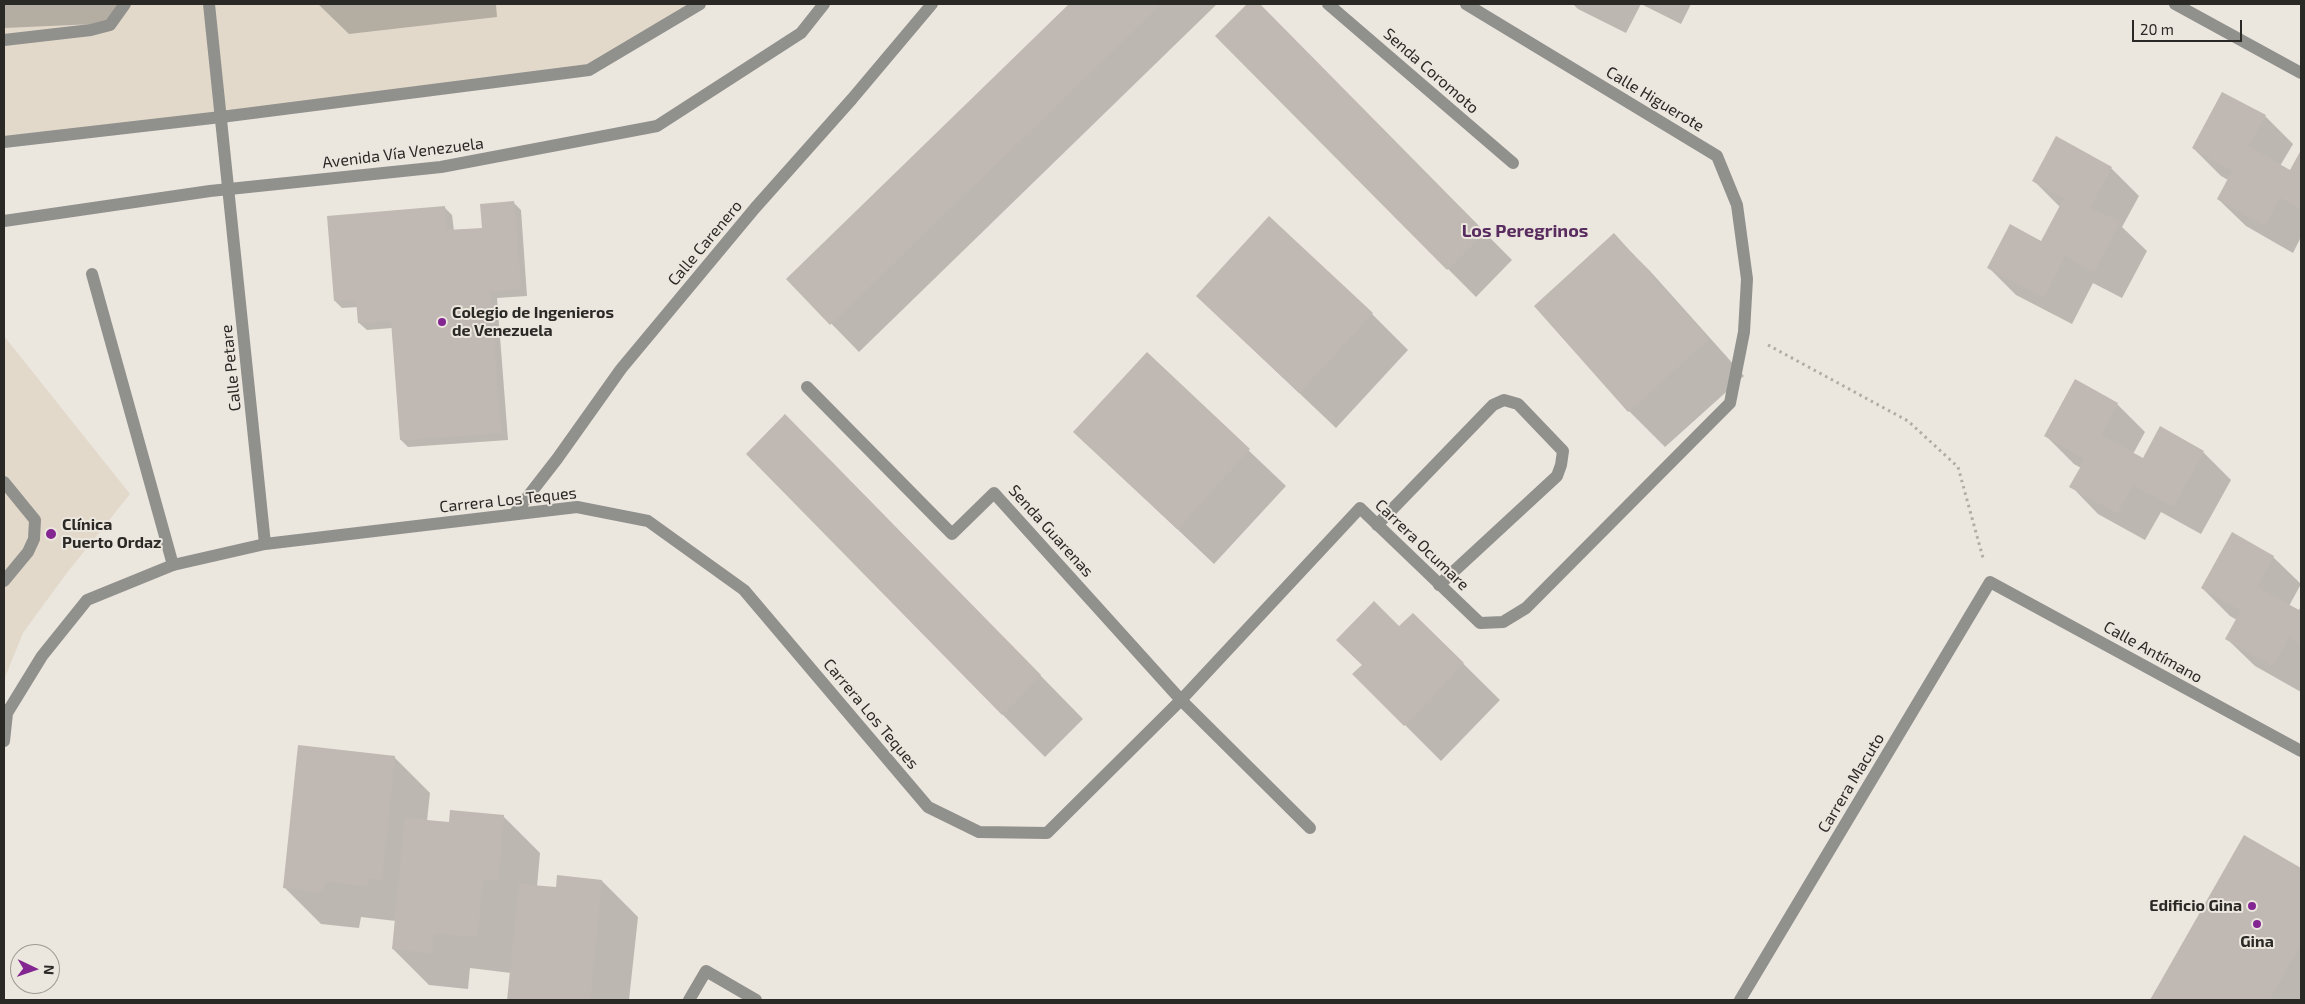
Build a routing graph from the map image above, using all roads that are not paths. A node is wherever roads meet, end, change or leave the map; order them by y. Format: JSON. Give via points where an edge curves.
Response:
{"nodes":[{"id":1,"x":125,"y":4,"type":"edge"},
{"id":2,"x":209,"y":4,"type":"edge"},
{"id":3,"x":700,"y":4,"type":"edge"},
{"id":4,"x":824,"y":4,"type":"edge"},
{"id":5,"x":932,"y":4,"type":"edge"},
{"id":6,"x":1328,"y":4,"type":"edge"},
{"id":7,"x":1466,"y":4,"type":"edge"},
{"id":8,"x":2175,"y":4,"type":"edge"},
{"id":9,"x":4,"y":40,"type":"edge"},
{"id":10,"x":2301,"y":74,"type":"edge"},
{"id":11,"x":221,"y":117,"type":"junction"},
{"id":12,"x":4,"y":142,"type":"edge"},
{"id":13,"x":1513,"y":163,"type":"dead end"},
{"id":14,"x":229,"y":189,"type":"junction"},
{"id":15,"x":4,"y":221,"type":"edge"},
{"id":16,"x":92,"y":274,"type":"dead end"},
{"id":17,"x":1747,"y":280,"type":"joint"},
{"id":18,"x":807,"y":387,"type":"dead end"},
{"id":19,"x":4,"y":482,"type":"edge"},
{"id":20,"x":516,"y":513,"type":"junction"},
{"id":21,"x":1377,"y":525,"type":"junction"},
{"id":22,"x":265,"y":544,"type":"junction"},
{"id":23,"x":174,"y":565,"type":"junction"},
{"id":24,"x":4,"y":582,"type":"edge"},
{"id":25,"x":1990,"y":582,"type":"joint"},
{"id":26,"x":1439,"y":586,"type":"junction"},
{"id":27,"x":1181,"y":700,"type":"junction"},
{"id":28,"x":5,"y":713,"type":"edge"},
{"id":29,"x":4,"y":741,"type":"edge"},
{"id":30,"x":2301,"y":751,"type":"edge"},
{"id":31,"x":1310,"y":828,"type":"dead end"},
{"id":32,"x":979,"y":832,"type":"joint"},
{"id":33,"x":689,"y":1000,"type":"edge"},
{"id":34,"x":756,"y":1000,"type":"edge"},
{"id":35,"x":1740,"y":1000,"type":"edge"}],
"edges":[{"from":1,"to":9,"type":"street","via":[[110,25]]},
{"from":2,"to":11,"type":"street","name":"Calle Petare"},
{"from":3,"to":11,"type":"street","via":[[589,70]]},
{"from":4,"to":14,"type":"street","name":"Avenida Vía Venezuela","via":[[801,33],[657,126],[442,167]]},
{"from":5,"to":20,"type":"street","name":"Calle Carenero","via":[[621,369]]},
{"from":6,"to":13,"type":"street","name":"Senda Coromoto"},
{"from":7,"to":17,"type":"street","name":"Calle Higuerote","via":[[1717,156],[1737,205]]},
{"from":8,"to":10,"type":"street"},
{"from":11,"to":12,"type":"street"},
{"from":11,"to":14,"type":"street","name":"Calle Petare"},
{"from":14,"to":15,"type":"street","name":"Avenida Vía Venezuela"},
{"from":14,"to":22,"type":"street","name":"Calle Petare"},
{"from":16,"to":23,"type":"street"},
{"from":17,"to":26,"type":"street","name":"Carrera Ocumare","via":[[1744,332],[1730,402],[1526,608],[1502,622],[1480,623]]},
{"from":18,"to":27,"type":"street","name":"Senda Guarenas","via":[[952,534],[994,493]]},
{"from":19,"to":24,"type":"street","via":[[35,520],[34,538],[28,552]]},
{"from":20,"to":22,"type":"street","name":"Carrera Los Teques"},
{"from":20,"to":32,"type":"street","name":"Carrera Los Teques","via":[[577,507],[648,521],[744,590],[928,807]]},
{"from":21,"to":26,"type":"street","name":"Carrera Ocumare"},
{"from":21,"to":26,"type":"street","via":[[1492,405],[1504,400],[1518,404],[1563,451],[1557,476]]},
{"from":21,"to":27,"type":"street","name":"Carrera Ocumare","via":[[1360,508]]},
{"from":22,"to":23,"type":"street","name":"Carrera Los Teques"},
{"from":23,"to":28,"type":"street","name":"Carrera Los Teques","via":[[88,600],[42,656]]},
{"from":25,"to":30,"type":"street","name":"Calle Antímano"},
{"from":25,"to":35,"type":"street","name":"Carrera Macuto"},
{"from":27,"to":31,"type":"street"},
{"from":27,"to":32,"type":"street","name":"Carrera Ocumare","via":[[1047,833]]},
{"from":28,"to":29,"type":"street","name":"Carrera Los Teques"},
{"from":33,"to":34,"type":"street","via":[[706,971]]}]}
